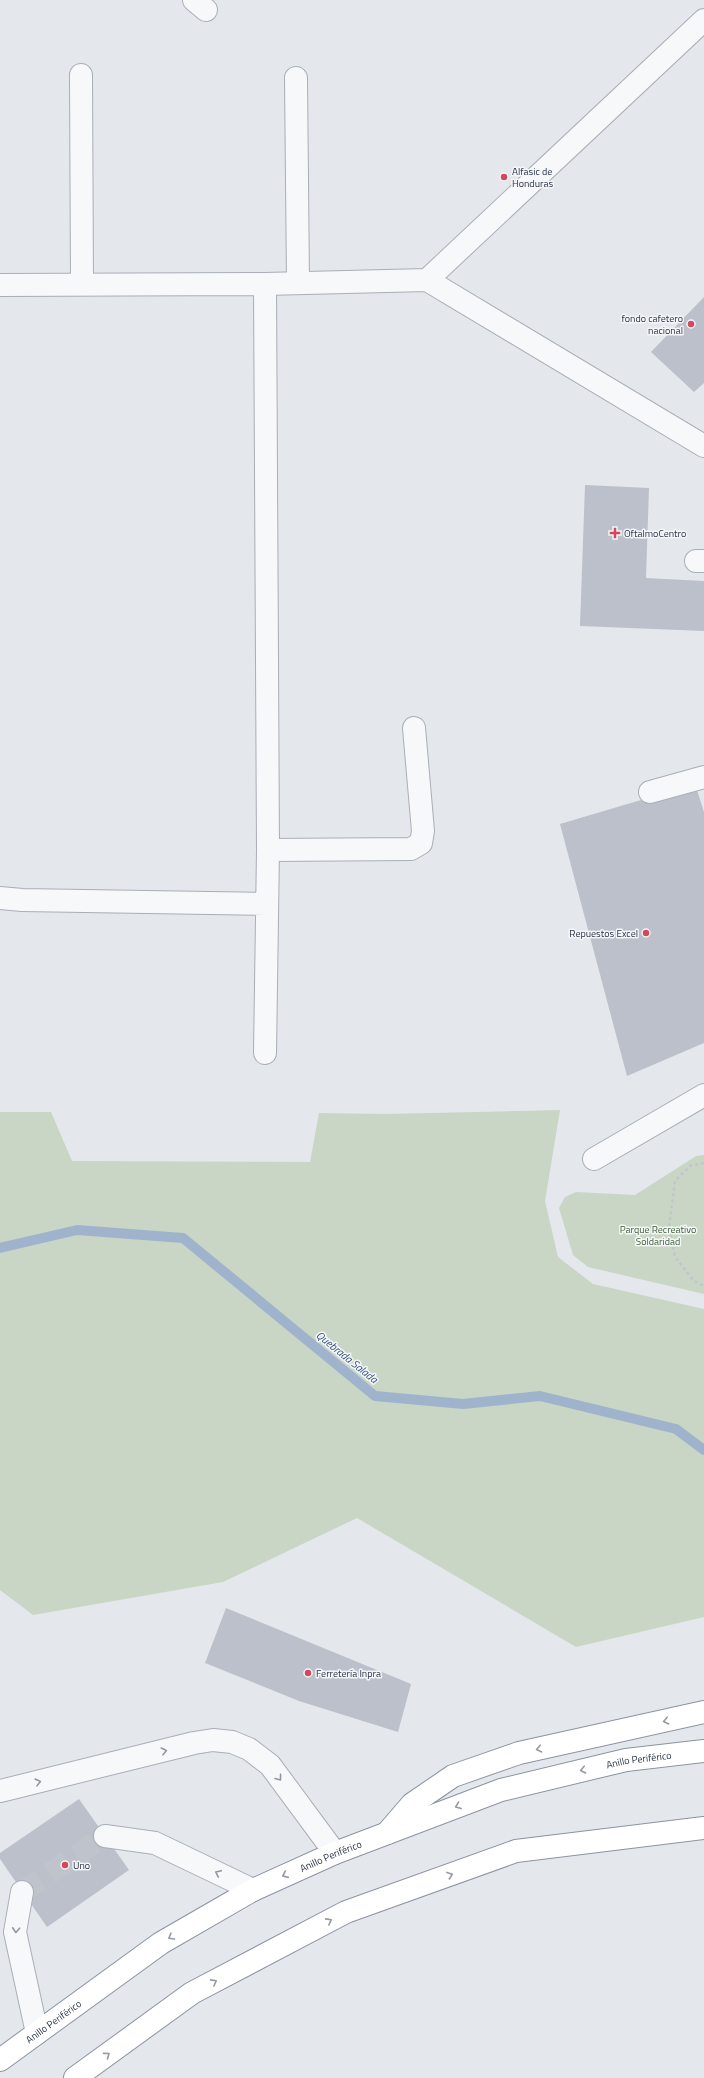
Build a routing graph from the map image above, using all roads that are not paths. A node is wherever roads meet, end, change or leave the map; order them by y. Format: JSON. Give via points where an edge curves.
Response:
{"nodes":[{"id":1,"x":704,"y":20,"type":"edge"},
{"id":2,"x":81,"y":75,"type":"dead end"},
{"id":3,"x":296,"y":78,"type":"dead end"},
{"id":4,"x":427,"y":280,"type":"junction"},
{"id":5,"x":82,"y":283,"type":"junction"},
{"id":6,"x":298,"y":283,"type":"junction"},
{"id":7,"x":265,"y":284,"type":"junction"},
{"id":8,"x":0,"y":285,"type":"edge"},
{"id":9,"x":704,"y":446,"type":"edge"},
{"id":10,"x":414,"y":728,"type":"dead end"},
{"id":11,"x":704,"y":777,"type":"edge"},
{"id":12,"x":650,"y":792,"type":"dead end"},
{"id":13,"x":268,"y":850,"type":"junction"},
{"id":14,"x":0,"y":898,"type":"edge"},
{"id":15,"x":266,"y":904,"type":"junction"},
{"id":16,"x":265,"y":1053,"type":"dead end"},
{"id":17,"x":704,"y":1095,"type":"edge"},
{"id":18,"x":594,"y":1159,"type":"dead end"},
{"id":19,"x":704,"y":1712,"type":"edge"},
{"id":20,"x":704,"y":1751,"type":"edge"},
{"id":21,"x":0,"y":1791,"type":"edge"},
{"id":22,"x":704,"y":1828,"type":"edge"},
{"id":23,"x":386,"y":1834,"type":"junction"},
{"id":24,"x":106,"y":1836,"type":"tunnel mouth"},
{"id":25,"x":335,"y":1853,"type":"junction"},
{"id":26,"x":253,"y":1890,"type":"junction"},
{"id":27,"x":22,"y":1892,"type":"dead end"},
{"id":28,"x":37,"y":2032,"type":"junction"},
{"id":29,"x":0,"y":2060,"type":"edge"},
{"id":30,"x":75,"y":2078,"type":"edge"}],
"edges":[{"from":1,"to":4,"type":"street"},
{"from":2,"to":5,"type":"street"},
{"from":3,"to":6,"type":"street"},
{"from":4,"to":6,"type":"street"},
{"from":4,"to":9,"type":"street"},
{"from":5,"to":7,"type":"street"},
{"from":5,"to":8,"type":"street"},
{"from":6,"to":7,"type":"street"},
{"from":7,"to":13,"type":"street"},
{"from":10,"to":13,"type":"street","via":[[423,831],[421,843],[411,849]]},
{"from":11,"to":12,"type":"street"},
{"from":13,"to":15,"type":"street"},
{"from":14,"to":15,"type":"street"},
{"from":15,"to":16,"type":"street"},
{"from":17,"to":18,"type":"street"},
{"from":19,"to":23,"type":"highway","one_way":true,"via":[[519,1753],[453,1776],[412,1804]]},
{"from":20,"to":23,"type":"highway","name":"Anillo Periférico","one_way":true,"via":[[626,1760],[501,1790]]},
{"from":21,"to":25,"type":"street","one_way":true,"via":[[194,1743],[212,1740],[232,1742],[248,1749],[270,1765]]},
{"from":30,"to":22,"type":"highway","one_way":true,"via":[[192,1993],[346,1912],[516,1851]]},
{"from":23,"to":25,"type":"highway","name":"Anillo Periférico"},
{"from":26,"to":24,"type":"street","one_way":true,"via":[[155,1843]]},
{"from":25,"to":26,"type":"highway","name":"Anillo Periférico","one_way":true},
{"from":26,"to":28,"type":"highway","name":"Anillo Periférico","one_way":true,"via":[[161,1943]]},
{"from":27,"to":28,"type":"street","one_way":true,"via":[[15,1932]]},
{"from":28,"to":29,"type":"highway","name":"Anillo Periférico"}]}
